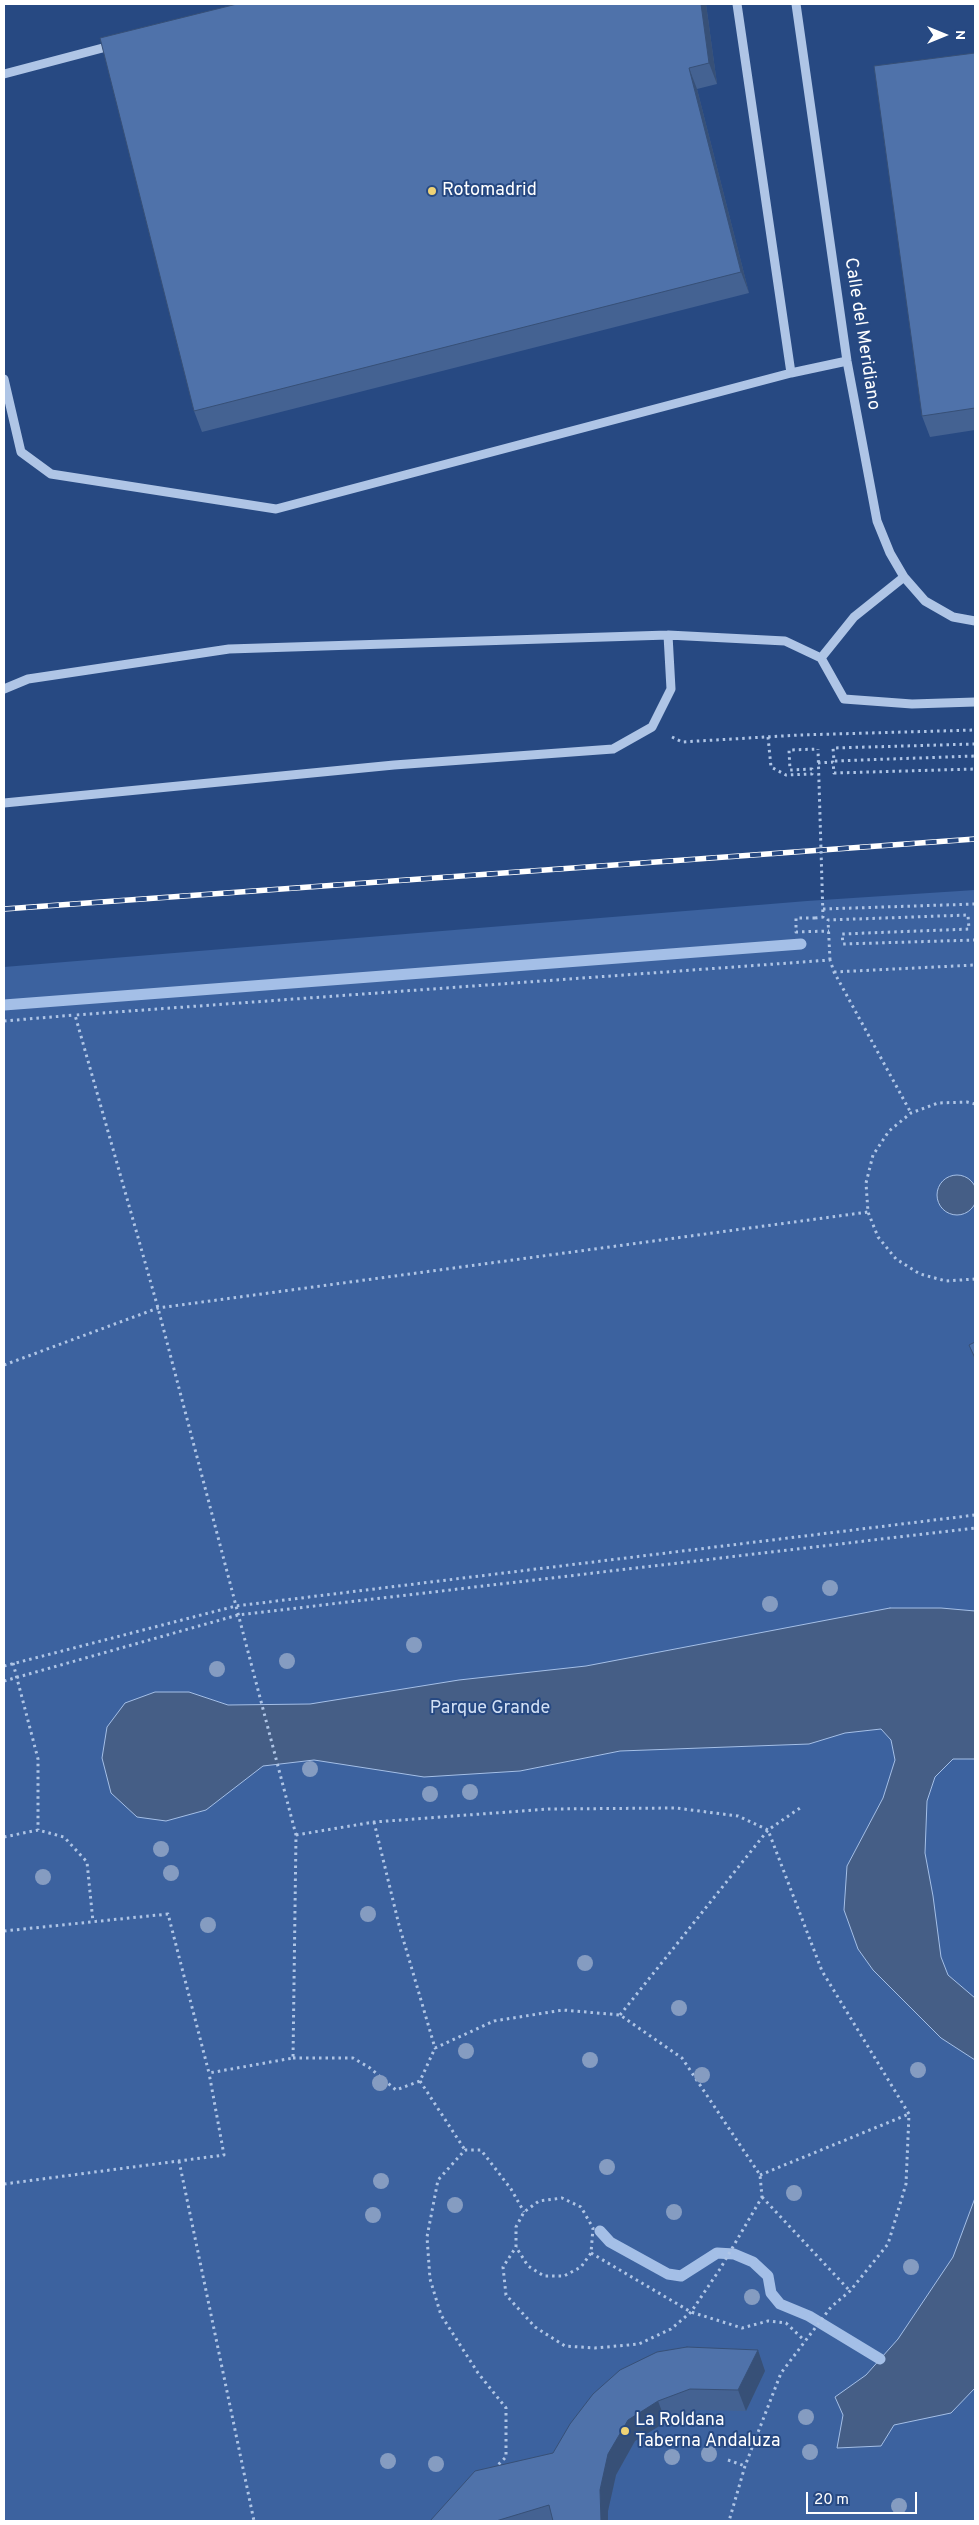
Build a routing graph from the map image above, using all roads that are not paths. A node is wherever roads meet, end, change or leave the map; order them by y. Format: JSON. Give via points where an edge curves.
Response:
{"nodes":[{"id":1,"x":737,"y":4,"type":"edge"},
{"id":2,"x":796,"y":4,"type":"edge"},
{"id":3,"x":120,"y":44,"type":"edge"},
{"id":4,"x":4,"y":74,"type":"edge"},
{"id":5,"x":848,"y":361,"type":"junction"},
{"id":6,"x":791,"y":372,"type":"junction"},
{"id":7,"x":4,"y":379,"type":"edge"},
{"id":8,"x":904,"y":576,"type":"junction"},
{"id":9,"x":975,"y":621,"type":"edge"},
{"id":10,"x":668,"y":635,"type":"junction"},
{"id":11,"x":821,"y":658,"type":"junction"},
{"id":12,"x":4,"y":689,"type":"edge"},
{"id":13,"x":975,"y":702,"type":"edge"},
{"id":14,"x":4,"y":803,"type":"edge"}],
"edges":[{"from":1,"to":6,"type":"street"},
{"from":2,"to":5,"type":"street","name":"Calle del Meridiano"},
{"from":3,"to":4,"type":"street"},
{"from":5,"to":6,"type":"street"},
{"from":5,"to":8,"type":"street","name":"Calle del Meridiano","via":[[876,521]]},
{"from":6,"to":7,"type":"street","via":[[276,510],[51,474],[21,452]]},
{"from":8,"to":9,"type":"street","name":"Calle del Meridiano","via":[[925,601],[953,617]]},
{"from":8,"to":11,"type":"street","via":[[854,617]]},
{"from":10,"to":11,"type":"street","via":[[785,641]]},
{"from":10,"to":12,"type":"street","via":[[229,649],[28,678]]},
{"from":10,"to":14,"type":"street","via":[[671,689],[652,727],[613,749]]},
{"from":11,"to":13,"type":"street","via":[[844,699],[912,704]]}]}
